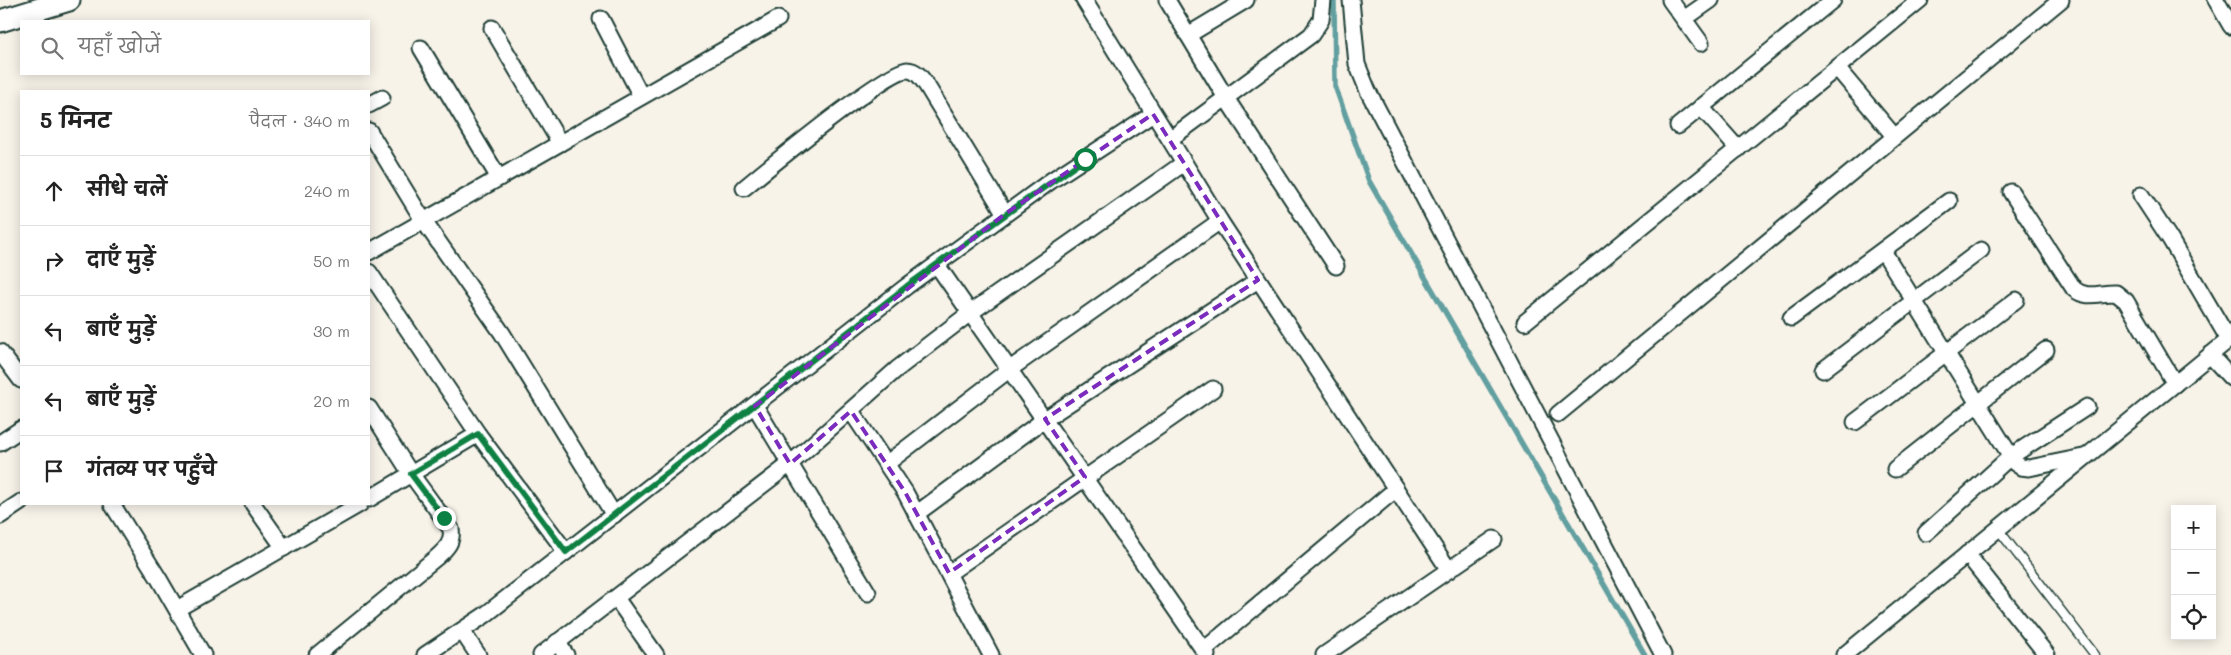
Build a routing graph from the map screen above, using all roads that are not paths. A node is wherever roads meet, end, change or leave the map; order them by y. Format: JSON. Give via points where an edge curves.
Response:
{"nodes":[{"id":1,"x":69,"y":0,"type":"edge"},
{"id":2,"x":1084,"y":0,"type":"edge"},
{"id":3,"x":1167,"y":0,"type":"edge"},
{"id":4,"x":1246,"y":0,"type":"edge"},
{"id":5,"x":1323,"y":0,"type":"edge"},
{"id":6,"x":1351,"y":0,"type":"edge"},
{"id":7,"x":1670,"y":0,"type":"edge"},
{"id":8,"x":1711,"y":0,"type":"edge"},
{"id":9,"x":1833,"y":0,"type":"edge"},
{"id":10,"x":1920,"y":0,"type":"edge"},
{"id":11,"x":2062,"y":0,"type":"edge"},
{"id":12,"x":2216,"y":0,"type":"edge"},
{"id":13,"x":778,"y":19,"type":"dead end"},
{"id":14,"x":1684,"y":19,"type":"junction"},
{"id":15,"x":601,"y":20,"type":"dead end"},
{"id":16,"x":0,"y":21,"type":"edge"},
{"id":17,"x":2231,"y":26,"type":"edge"},
{"id":18,"x":492,"y":28,"type":"dead end"},
{"id":19,"x":1188,"y":35,"type":"junction"},
{"id":20,"x":1701,"y":43,"type":"dead end"},
{"id":21,"x":422,"y":48,"type":"dead end"},
{"id":22,"x":1837,"y":68,"type":"junction"},
{"id":23,"x":641,"y":96,"type":"junction"},
{"id":24,"x":1226,"y":98,"type":"junction"},
{"id":25,"x":1701,"y":108,"type":"junction"},
{"id":26,"x":1153,"y":114,"type":"junction"},
{"id":27,"x":1678,"y":126,"type":"dead end"},
{"id":28,"x":370,"y":133,"type":"edge"},
{"id":29,"x":1894,"y":136,"type":"junction"},
{"id":30,"x":1170,"y":139,"type":"junction"},
{"id":31,"x":560,"y":143,"type":"junction"},
{"id":32,"x":1738,"y":149,"type":"junction"},
{"id":33,"x":1184,"y":162,"type":"junction"},
{"id":34,"x":499,"y":178,"type":"junction"},
{"id":35,"x":744,"y":188,"type":"dead end"},
{"id":36,"x":2012,"y":192,"type":"dead end"},
{"id":37,"x":2141,"y":195,"type":"dead end"},
{"id":38,"x":1949,"y":201,"type":"dead end"},
{"id":39,"x":1005,"y":214,"type":"junction"},
{"id":40,"x":423,"y":220,"type":"junction"},
{"id":41,"x":1220,"y":221,"type":"junction"},
{"id":42,"x":1981,"y":250,"type":"dead end"},
{"id":43,"x":370,"y":251,"type":"edge"},
{"id":44,"x":1883,"y":251,"type":"junction"},
{"id":45,"x":936,"y":265,"type":"junction"},
{"id":46,"x":1336,"y":266,"type":"dead end"},
{"id":47,"x":370,"y":273,"type":"edge"},
{"id":48,"x":1258,"y":280,"type":"junction"},
{"id":49,"x":2016,"y":300,"type":"dead end"},
{"id":50,"x":1915,"y":301,"type":"junction"},
{"id":51,"x":970,"y":313,"type":"junction"},
{"id":52,"x":1791,"y":318,"type":"dead end"},
{"id":53,"x":1525,"y":322,"type":"dead end"},
{"id":54,"x":2230,"y":339,"type":"edge"},
{"id":55,"x":2046,"y":350,"type":"dead end"},
{"id":56,"x":1947,"y":353,"type":"junction"},
{"id":57,"x":2210,"y":355,"type":"junction"},
{"id":58,"x":2,"y":357,"type":"edge"},
{"id":59,"x":1010,"y":370,"type":"junction"},
{"id":60,"x":1823,"y":370,"type":"dead end"},
{"id":61,"x":2231,"y":378,"type":"edge"},
{"id":62,"x":20,"y":379,"type":"edge"},
{"id":63,"x":2175,"y":384,"type":"junction"},
{"id":64,"x":1213,"y":389,"type":"dead end"},
{"id":65,"x":1976,"y":404,"type":"junction"},
{"id":66,"x":755,"y":406,"type":"junction"},
{"id":67,"x":2087,"y":407,"type":"dead end"},
{"id":68,"x":370,"y":410,"type":"edge"},
{"id":69,"x":851,"y":412,"type":"junction"},
{"id":70,"x":1558,"y":414,"type":"dead end"},
{"id":71,"x":1045,"y":419,"type":"junction"},
{"id":72,"x":1855,"y":422,"type":"dead end"},
{"id":73,"x":20,"y":430,"type":"edge"},
{"id":74,"x":478,"y":434,"type":"junction"},
{"id":75,"x":0,"y":443,"type":"edge"},
{"id":76,"x":2084,"y":456,"type":"junction"},
{"id":77,"x":2010,"y":457,"type":"junction"},
{"id":78,"x":790,"y":464,"type":"junction"},
{"id":79,"x":886,"y":464,"type":"junction"},
{"id":80,"x":1895,"y":469,"type":"dead end"},
{"id":81,"x":411,"y":474,"type":"junction"},
{"id":82,"x":1085,"y":477,"type":"junction"},
{"id":83,"x":1396,"y":488,"type":"junction"},
{"id":84,"x":370,"y":498,"type":"edge"},
{"id":85,"x":20,"y":503,"type":"edge"},
{"id":86,"x":113,"y":505,"type":"edge"},
{"id":87,"x":254,"y":505,"type":"edge"},
{"id":88,"x":355,"y":505,"type":"edge"},
{"id":89,"x":341,"y":508,"type":"edge"},
{"id":90,"x":916,"y":514,"type":"junction"},
{"id":91,"x":614,"y":515,"type":"junction"},
{"id":92,"x":0,"y":516,"type":"edge"},
{"id":93,"x":1998,"y":529,"type":"junction"},
{"id":94,"x":1926,"y":533,"type":"dead end"},
{"id":95,"x":1494,"y":538,"type":"dead end"},
{"id":96,"x":284,"y":548,"type":"junction"},
{"id":97,"x":566,"y":552,"type":"junction"},
{"id":98,"x":1967,"y":554,"type":"junction"},
{"id":99,"x":1449,"y":570,"type":"junction"},
{"id":100,"x":949,"y":574,"type":"junction"},
{"id":101,"x":868,"y":593,"type":"dead end"},
{"id":102,"x":616,"y":598,"type":"junction"},
{"id":103,"x":177,"y":609,"type":"junction"},
{"id":104,"x":462,"y":631,"type":"junction"},
{"id":105,"x":558,"y":642,"type":"junction"},
{"id":106,"x":197,"y":652,"type":"edge"},
{"id":107,"x":1206,"y":653,"type":"edge"},
{"id":108,"x":317,"y":655,"type":"edge"},
{"id":109,"x":425,"y":655,"type":"edge"},
{"id":110,"x":478,"y":655,"type":"edge"},
{"id":111,"x":541,"y":655,"type":"edge"},
{"id":112,"x":566,"y":655,"type":"edge"},
{"id":113,"x":656,"y":655,"type":"edge"},
{"id":114,"x":991,"y":655,"type":"edge"},
{"id":115,"x":1324,"y":655,"type":"edge"},
{"id":116,"x":1663,"y":655,"type":"edge"},
{"id":117,"x":1844,"y":655,"type":"edge"},
{"id":118,"x":2047,"y":655,"type":"edge"},
{"id":119,"x":2095,"y":655,"type":"edge"}],
"edges":[{"from":1,"to":16,"type":"street"},
{"from":2,"to":26,"type":"street"},
{"from":3,"to":19,"type":"street"},
{"from":4,"to":19,"type":"street"},
{"from":5,"to":24,"type":"street","via":[[1322,20],[1311,35]]},
{"from":6,"to":116,"type":"street","via":[[1357,64],[1368,92]]},
{"from":7,"to":14,"type":"street"},
{"from":8,"to":14,"type":"street"},
{"from":9,"to":25,"type":"street"},
{"from":10,"to":22,"type":"street"},
{"from":11,"to":29,"type":"street"},
{"from":12,"to":17,"type":"street"},
{"from":13,"to":23,"type":"street"},
{"from":14,"to":20,"type":"street"},
{"from":15,"to":23,"type":"street"},
{"from":18,"to":31,"type":"street"},
{"from":19,"to":24,"type":"street"},
{"from":21,"to":34,"type":"street"},
{"from":22,"to":29,"type":"street"},
{"from":22,"to":32,"type":"street"},
{"from":23,"to":31,"type":"street"},
{"from":24,"to":30,"type":"street"},
{"from":24,"to":46,"type":"street"},
{"from":25,"to":27,"type":"street"},
{"from":25,"to":32,"type":"street"},
{"from":26,"to":30,"type":"street"},
{"from":26,"to":39,"type":"street"},
{"from":28,"to":40,"type":"street"},
{"from":29,"to":70,"type":"street"},
{"from":30,"to":33,"type":"street"},
{"from":31,"to":34,"type":"street"},
{"from":32,"to":53,"type":"street"},
{"from":33,"to":41,"type":"street"},
{"from":33,"to":51,"type":"street"},
{"from":34,"to":40,"type":"street"},
{"from":35,"to":39,"type":"street","via":[[865,94],[901,70],[910,70],[919,75],[927,86]]},
{"from":36,"to":63,"type":"street","via":[[2074,289],[2090,296],[2116,292],[2126,301]]},
{"from":37,"to":54,"type":"street"},
{"from":38,"to":44,"type":"street"},
{"from":39,"to":45,"type":"street"},
{"from":40,"to":43,"type":"street"},
{"from":40,"to":91,"type":"street","via":[[502,333]]},
{"from":41,"to":48,"type":"street"},
{"from":41,"to":59,"type":"street"},
{"from":42,"to":50,"type":"street"},
{"from":44,"to":50,"type":"street"},
{"from":44,"to":52,"type":"street"},
{"from":45,"to":51,"type":"street"},
{"from":45,"to":66,"type":"street"},
{"from":47,"to":74,"type":"street"},
{"from":48,"to":71,"type":"street"},
{"from":48,"to":83,"type":"street"},
{"from":49,"to":56,"type":"street"},
{"from":50,"to":56,"type":"street"},
{"from":50,"to":60,"type":"street"},
{"from":51,"to":59,"type":"street"},
{"from":51,"to":69,"type":"street","via":[[897,369]]},
{"from":54,"to":57,"type":"street"},
{"from":55,"to":65,"type":"street"},
{"from":56,"to":65,"type":"street"},
{"from":56,"to":72,"type":"street"},
{"from":57,"to":61,"type":"street"},
{"from":57,"to":63,"type":"street"},
{"from":58,"to":62,"type":"street"},
{"from":59,"to":71,"type":"street"},
{"from":59,"to":79,"type":"street"},
{"from":63,"to":76,"type":"street"},
{"from":64,"to":82,"type":"street"},
{"from":65,"to":77,"type":"street"},
{"from":65,"to":80,"type":"street"},
{"from":66,"to":78,"type":"street"},
{"from":66,"to":91,"type":"street"},
{"from":67,"to":77,"type":"street"},
{"from":68,"to":81,"type":"street"},
{"from":69,"to":78,"type":"street"},
{"from":69,"to":79,"type":"street"},
{"from":71,"to":82,"type":"street"},
{"from":71,"to":90,"type":"street"},
{"from":73,"to":75,"type":"street"},
{"from":74,"to":81,"type":"street"},
{"from":74,"to":97,"type":"street"},
{"from":76,"to":77,"type":"street","via":[[2029,468],[2022,467]]},
{"from":76,"to":93,"type":"street"},
{"from":77,"to":94,"type":"street"},
{"from":78,"to":101,"type":"street"},
{"from":78,"to":102,"type":"street"},
{"from":79,"to":90,"type":"street"},
{"from":81,"to":84,"type":"street"},
{"from":81,"to":108,"type":"street","via":[[451,529],[452,538],[448,546]]},
{"from":82,"to":100,"type":"street"},
{"from":82,"to":107,"type":"street"},
{"from":83,"to":99,"type":"street"},
{"from":83,"to":107,"type":"street"},
{"from":85,"to":92,"type":"street"},
{"from":86,"to":103,"type":"street"},
{"from":87,"to":96,"type":"street"},
{"from":88,"to":89,"type":"street"},
{"from":89,"to":96,"type":"street"},
{"from":90,"to":100,"type":"street"},
{"from":91,"to":97,"type":"street"},
{"from":93,"to":98,"type":"street"},
{"from":93,"to":119,"type":"lane"},
{"from":95,"to":99,"type":"street"},
{"from":96,"to":103,"type":"street"},
{"from":97,"to":104,"type":"street"},
{"from":98,"to":117,"type":"street"},
{"from":98,"to":118,"type":"street"},
{"from":99,"to":115,"type":"street"},
{"from":100,"to":114,"type":"street"},
{"from":102,"to":105,"type":"street"},
{"from":102,"to":113,"type":"street"},
{"from":103,"to":106,"type":"street"},
{"from":104,"to":109,"type":"street"},
{"from":104,"to":110,"type":"street"},
{"from":105,"to":111,"type":"street"},
{"from":105,"to":112,"type":"street"}]}
